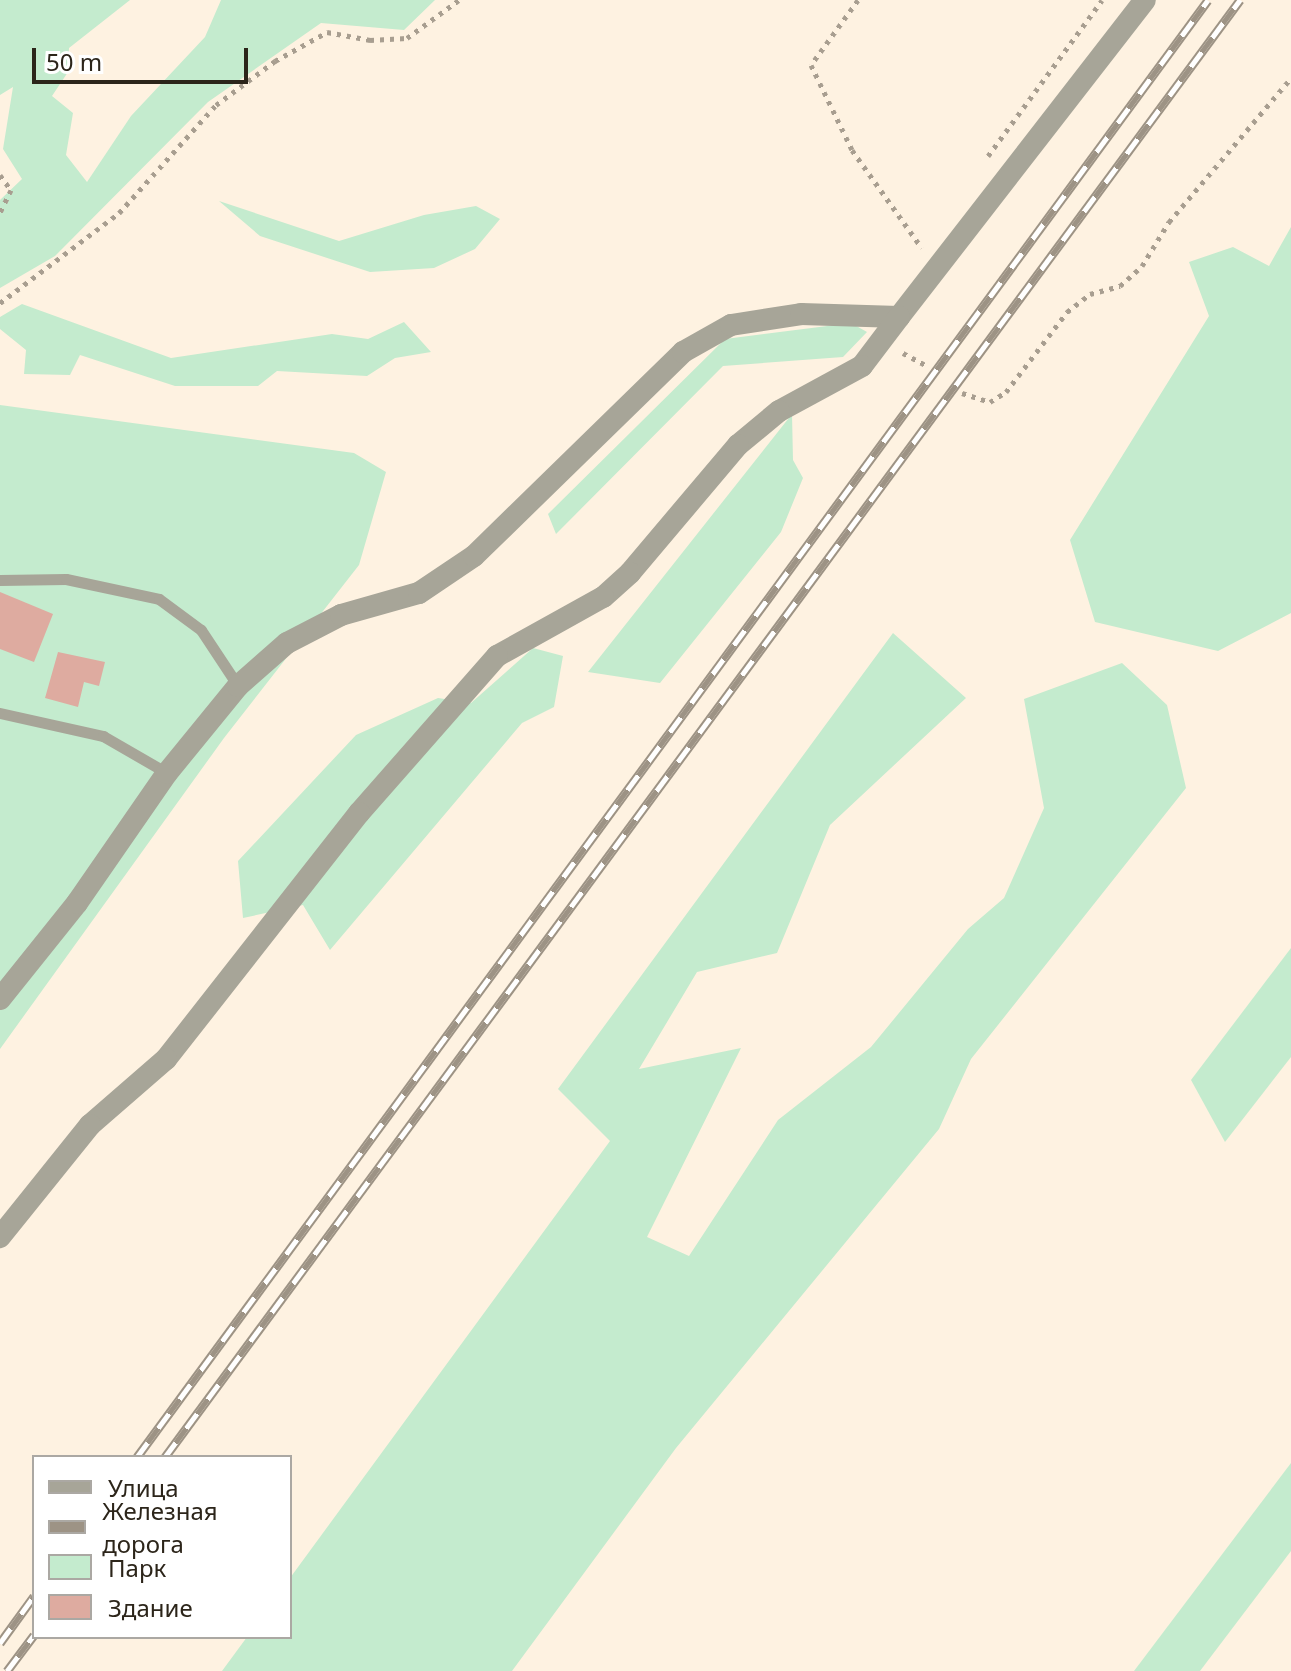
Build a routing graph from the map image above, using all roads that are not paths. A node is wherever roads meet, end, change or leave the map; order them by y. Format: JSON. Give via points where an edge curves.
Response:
{"nodes":[{"id":1,"x":1145,"y":0,"type":"edge"},
{"id":2,"x":899,"y":317,"type":"junction"},
{"id":3,"x":0,"y":580,"type":"edge"},
{"id":4,"x":238,"y":686,"type":"junction"},
{"id":5,"x":0,"y":713,"type":"edge"},
{"id":6,"x":167,"y":773,"type":"junction"},
{"id":7,"x":0,"y":999,"type":"edge"},
{"id":8,"x":0,"y":1237,"type":"edge"}],
"edges":[{"from":1,"to":2,"type":"street"},
{"from":2,"to":4,"type":"street","via":[[787,316],[731,325],[683,352],[474,556],[419,593],[341,615],[287,643]]},
{"from":2,"to":8,"type":"street","via":[[862,366],[779,411],[738,445],[630,573],[603,597],[497,656],[359,813],[166,1059],[90,1125]]},
{"from":3,"to":4,"type":"lane","via":[[66,579],[159,599],[201,630]]},
{"from":4,"to":6,"type":"street"},
{"from":5,"to":6,"type":"lane","via":[[103,736]]},
{"from":6,"to":7,"type":"street","via":[[77,903]]}]}
